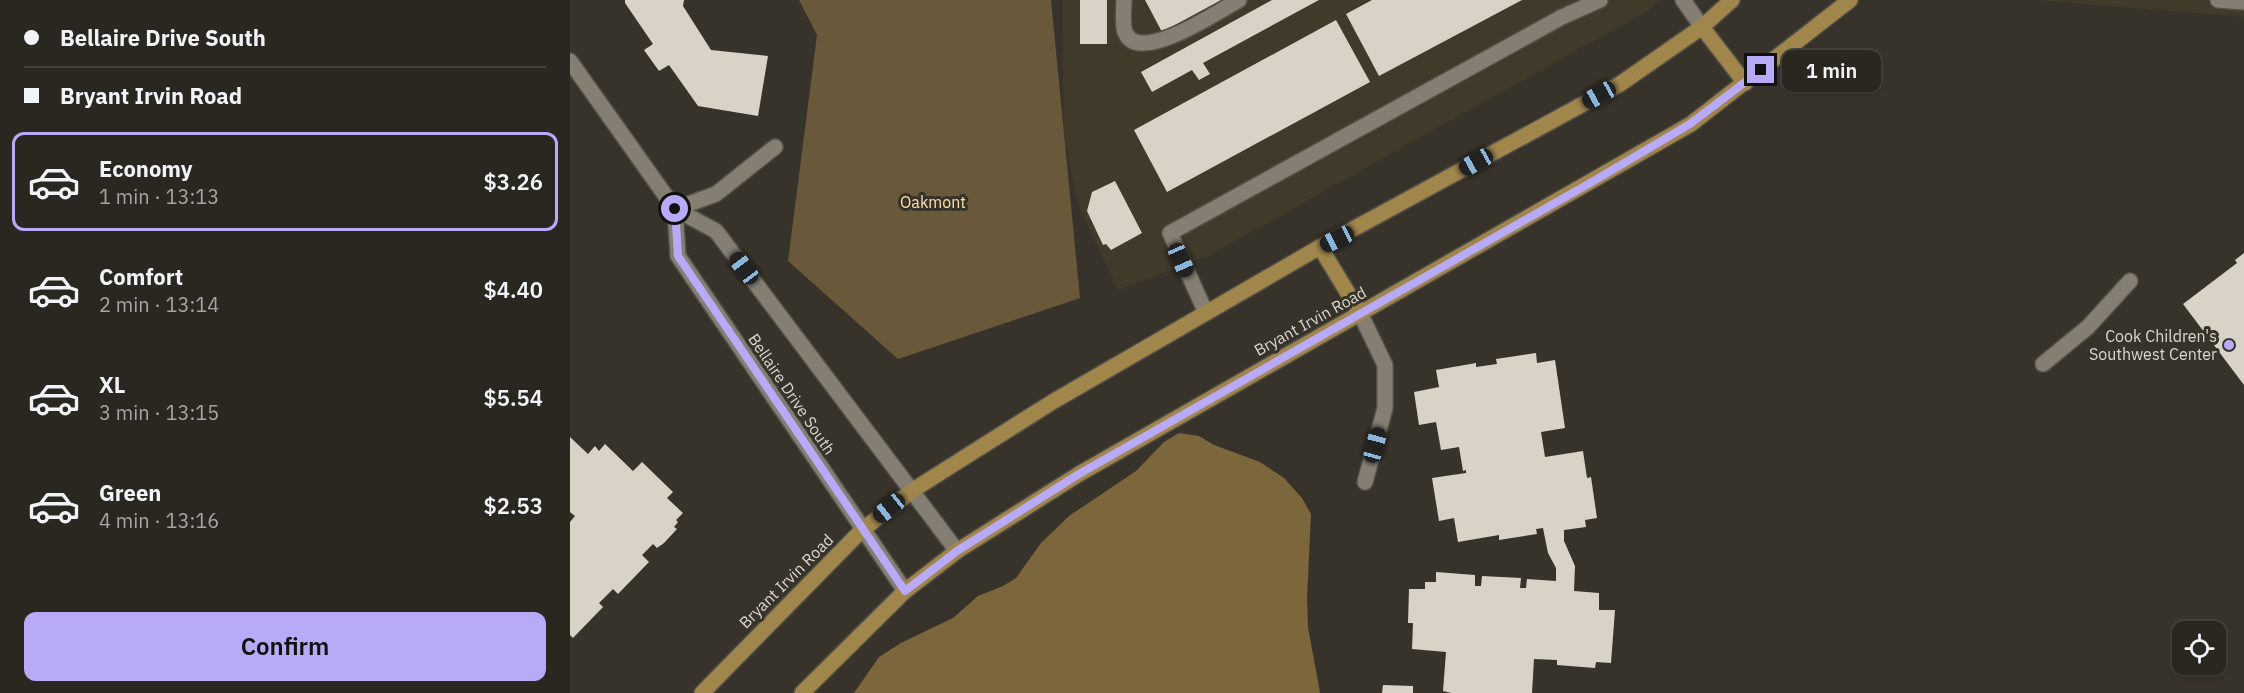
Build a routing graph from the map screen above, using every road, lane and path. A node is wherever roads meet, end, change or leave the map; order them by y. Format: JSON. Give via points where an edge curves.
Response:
{"nodes":[{"id":1,"x":1124,"y":0,"type":"edge"},
{"id":2,"x":1239,"y":0,"type":"edge"},
{"id":3,"x":1600,"y":0,"type":"edge"},
{"id":4,"x":1683,"y":0,"type":"edge"},
{"id":5,"x":1732,"y":0,"type":"edge"},
{"id":6,"x":1850,"y":0,"type":"edge"},
{"id":7,"x":2218,"y":0,"type":"edge"},
{"id":8,"x":2244,"y":2,"type":"edge"},
{"id":9,"x":1702,"y":27,"type":"junction"},
{"id":10,"x":570,"y":61,"type":"edge"},
{"id":11,"x":1745,"y":83,"type":"junction"},
{"id":12,"x":775,"y":147,"type":"dead end"},
{"id":13,"x":675,"y":209,"type":"junction"},
{"id":14,"x":1320,"y":247,"type":"junction"},
{"id":15,"x":2130,"y":281,"type":"dead end"},
{"id":16,"x":1206,"y":313,"type":"junction"},
{"id":17,"x":1360,"y":313,"type":"junction"},
{"id":18,"x":2043,"y":364,"type":"dead end"},
{"id":19,"x":1365,"y":482,"type":"dead end"},
{"id":20,"x":913,"y":490,"type":"junction"},
{"id":21,"x":862,"y":530,"type":"junction"},
{"id":22,"x":957,"y":551,"type":"junction"},
{"id":23,"x":905,"y":591,"type":"junction"},
{"id":24,"x":702,"y":693,"type":"edge"},
{"id":25,"x":802,"y":693,"type":"edge"}],
"edges":[{"from":1,"to":2,"type":"street","via":[[1124,31],[1130,40],[1144,45],[1167,39]]},
{"from":3,"to":16,"type":"street","via":[[1562,17],[1170,232]]},
{"from":4,"to":9,"type":"street"},
{"from":5,"to":9,"type":"main road","name":"Bryant Irvin Road"},
{"from":6,"to":11,"type":"main road","name":"Bryant Irvin Road"},
{"from":7,"to":8,"type":"street"},
{"from":9,"to":11,"type":"main road"},
{"from":9,"to":14,"type":"main road","name":"Bryant Irvin Road","via":[[1620,84]]},
{"from":10,"to":13,"type":"street","name":"Bellaire Drive South"},
{"from":11,"to":17,"type":"main road","name":"Bryant Irvin Road","via":[[1690,124]]},
{"from":12,"to":13,"type":"street","via":[[717,194]]},
{"from":13,"to":20,"type":"street","name":"Bellaire Drive South","via":[[716,231]]},
{"from":13,"to":21,"type":"street","name":"Bellaire Drive South","via":[[678,256]]},
{"from":14,"to":16,"type":"main road","name":"Bryant Irvin Road"},
{"from":14,"to":17,"type":"main road"},
{"from":15,"to":18,"type":"street","via":[[2088,327]]},
{"from":16,"to":20,"type":"main road","name":"Bryant Irvin Road","via":[[1054,401]]},
{"from":17,"to":19,"type":"street","via":[[1385,365],[1385,408]]},
{"from":17,"to":22,"type":"main road","name":"Bryant Irvin Road","via":[[1079,474]]},
{"from":20,"to":21,"type":"main road","name":"Bryant Irvin Road"},
{"from":20,"to":22,"type":"street","name":"Bellaire Drive South"},
{"from":21,"to":23,"type":"street","name":"Bellaire Drive South"},
{"from":21,"to":24,"type":"main road","name":"Bryant Irvin Road"},
{"from":22,"to":23,"type":"main road","name":"Bryant Irvin Road"},
{"from":23,"to":25,"type":"main road","name":"Bryant Irvin Road"}]}
